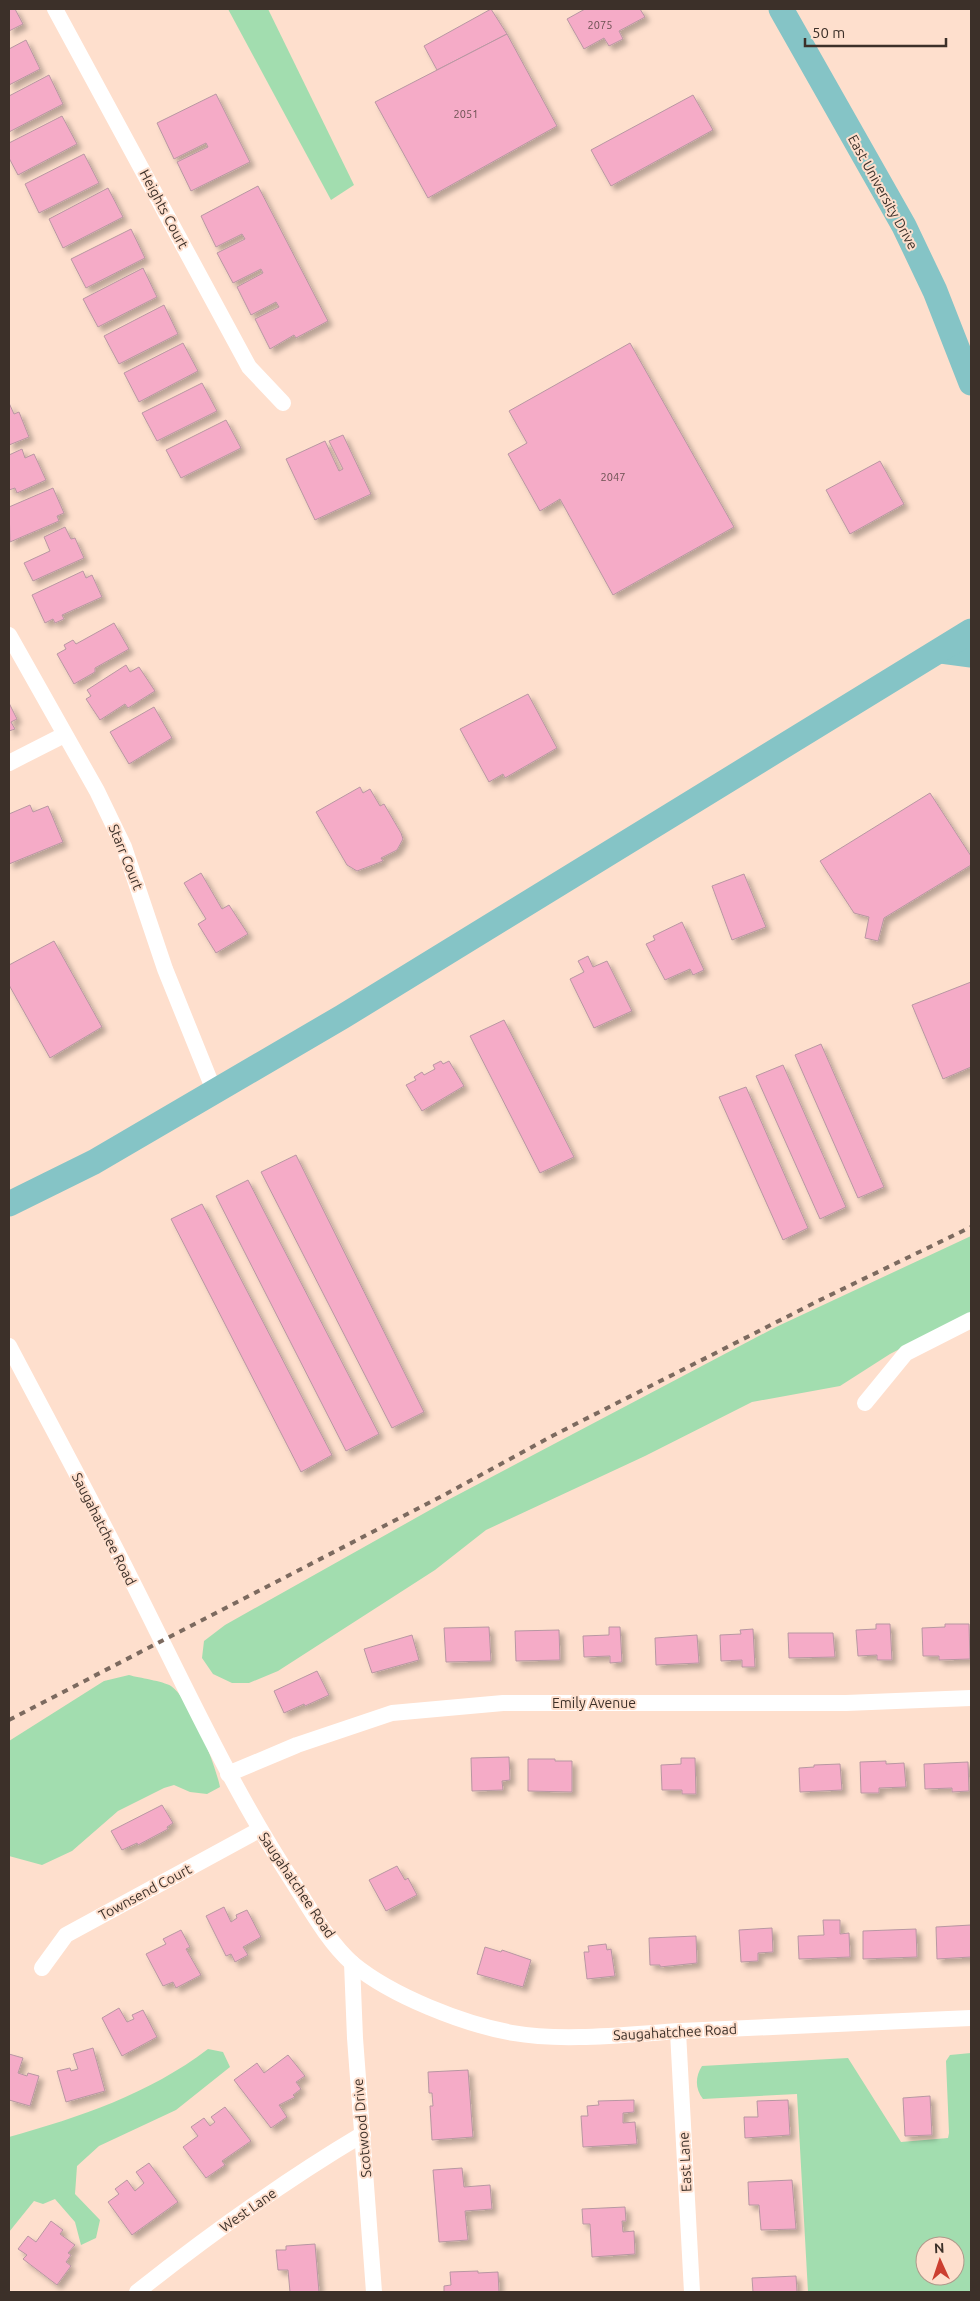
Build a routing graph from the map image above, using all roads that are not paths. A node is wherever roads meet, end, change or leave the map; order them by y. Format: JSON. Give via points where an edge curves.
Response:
{"nodes":[{"id":1,"x":55,"y":9,"type":"edge"},
{"id":2,"x":780,"y":9,"type":"edge"},
{"id":3,"x":971,"y":384,"type":"edge"},
{"id":4,"x":283,"y":402,"type":"dead end"},
{"id":5,"x":971,"y":632,"type":"edge"},
{"id":6,"x":9,"y":634,"type":"edge"},
{"id":7,"x":940,"y":651,"type":"junction"},
{"id":8,"x":971,"y":655,"type":"edge"},
{"id":9,"x":64,"y":735,"type":"junction"},
{"id":10,"x":9,"y":763,"type":"edge"},
{"id":11,"x":215,"y":1093,"type":"junction"},
{"id":12,"x":9,"y":1204,"type":"edge"},
{"id":13,"x":971,"y":1320,"type":"edge"},
{"id":14,"x":9,"y":1346,"type":"edge"},
{"id":15,"x":865,"y":1403,"type":"dead end"},
{"id":16,"x":971,"y":1698,"type":"edge"},
{"id":17,"x":228,"y":1774,"type":"junction"},
{"id":18,"x":260,"y":1830,"type":"junction"},
{"id":19,"x":352,"y":1963,"type":"junction"},
{"id":20,"x":42,"y":1968,"type":"dead end"},
{"id":21,"x":971,"y":2018,"type":"edge"},
{"id":22,"x":678,"y":2032,"type":"junction"},
{"id":23,"x":363,"y":2134,"type":"junction"},
{"id":24,"x":137,"y":2292,"type":"edge"},
{"id":25,"x":374,"y":2292,"type":"edge"},
{"id":26,"x":692,"y":2292,"type":"edge"}],
"edges":[{"from":1,"to":4,"type":"street","name":"Heights Court","via":[[249,367]]},
{"from":2,"to":3,"type":"main road","name":"East University Drive","via":[[904,226],[935,291]]},
{"from":5,"to":7,"type":"main road"},
{"from":6,"to":9,"type":"street","name":"Starr Court"},
{"from":7,"to":8,"type":"main road"},
{"from":7,"to":11,"type":"main road"},
{"from":9,"to":10,"type":"street"},
{"from":9,"to":11,"type":"street","name":"Starr Court","via":[[97,791],[124,847],[165,969]]},
{"from":11,"to":12,"type":"main road","via":[[94,1162]]},
{"from":13,"to":15,"type":"street","via":[[906,1352]]},
{"from":14,"to":17,"type":"street","name":"Saugahatchee Road"},
{"from":16,"to":17,"type":"street","name":"Emily Avenue","via":[[846,1703],[502,1703],[392,1713],[297,1745]]},
{"from":17,"to":18,"type":"street","name":"Saugahatchee Road"},
{"from":18,"to":19,"type":"street","name":"Saugahatchee Road","via":[[322,1927]]},
{"from":18,"to":20,"type":"street","name":"Townsend Court","via":[[66,1935]]},
{"from":19,"to":22,"type":"street","name":"Saugahatchee Road","via":[[435,2010],[514,2033],[553,2036]]},
{"from":19,"to":23,"type":"street","name":"Scotwood Drive","via":[[354,2038]]},
{"from":21,"to":22,"type":"street","name":"Saugahatchee Road"},
{"from":22,"to":26,"type":"street","name":"East Lane"},
{"from":23,"to":24,"type":"street","name":"West Lane","via":[[323,2157]]},
{"from":23,"to":25,"type":"street","name":"Scotwood Drive"}]}
